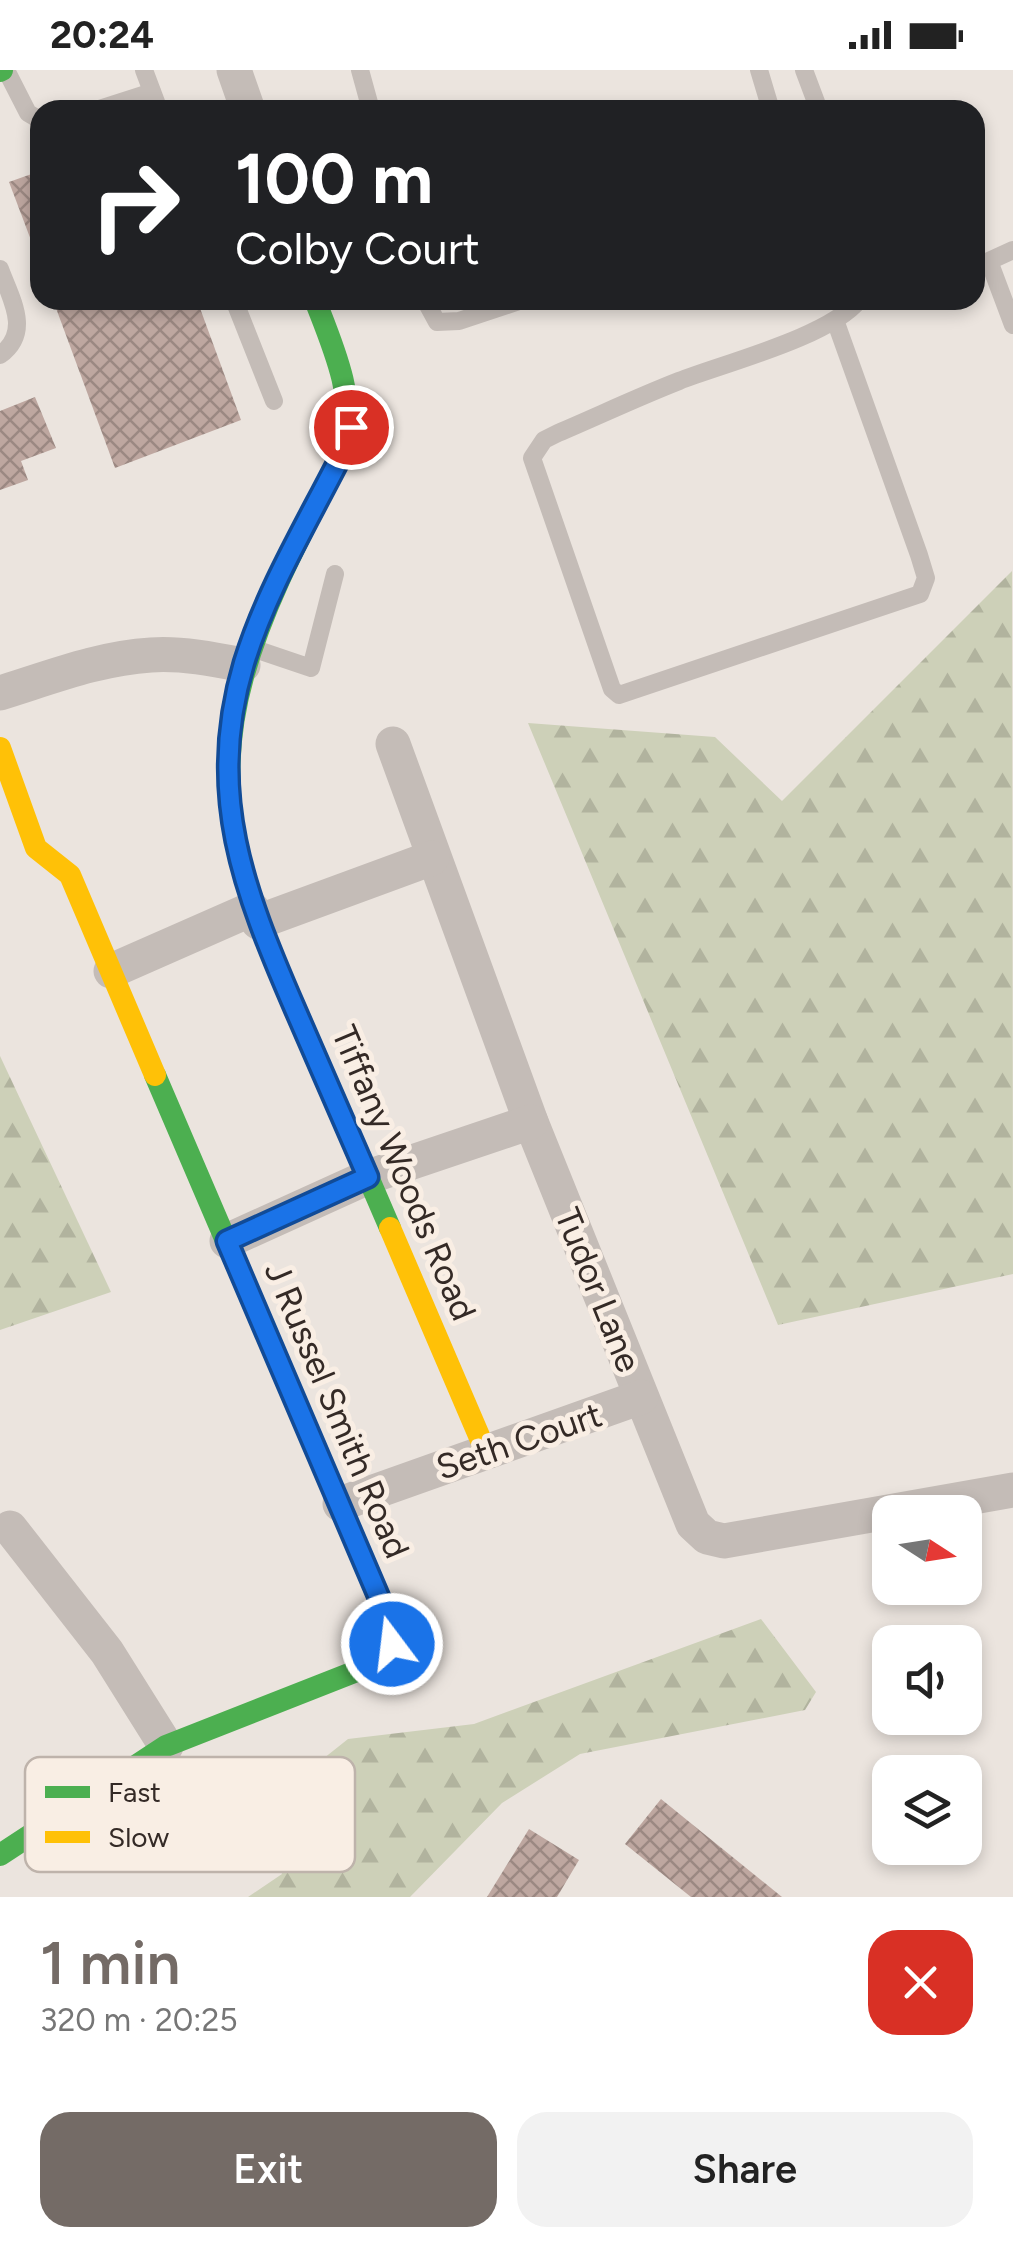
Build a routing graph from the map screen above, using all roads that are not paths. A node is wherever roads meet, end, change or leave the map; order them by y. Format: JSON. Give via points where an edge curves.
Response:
{"nodes":[{"id":1,"x":3,"y":70,"type":"edge"},
{"id":2,"x":144,"y":70,"type":"edge"},
{"id":3,"x":234,"y":70,"type":"edge"},
{"id":4,"x":360,"y":70,"type":"edge"},
{"id":5,"x":759,"y":70,"type":"edge"},
{"id":6,"x":804,"y":70,"type":"edge"},
{"id":7,"x":155,"y":100,"type":"edge"},
{"id":8,"x":244,"y":100,"type":"edge"},
{"id":9,"x":368,"y":100,"type":"edge"},
{"id":10,"x":768,"y":100,"type":"edge"},
{"id":11,"x":816,"y":100,"type":"edge"},
{"id":12,"x":30,"y":114,"type":"edge"},
{"id":13,"x":1013,"y":250,"type":"edge"},
{"id":14,"x":0,"y":269,"type":"edge"},
{"id":15,"x":238,"y":310,"type":"edge"},
{"id":16,"x":318,"y":310,"type":"edge"},
{"id":17,"x":431,"y":310,"type":"edge"},
{"id":18,"x":490,"y":310,"type":"edge"},
{"id":19,"x":848,"y":310,"type":"edge"},
{"id":20,"x":835,"y":320,"type":"junction"},
{"id":21,"x":1013,"y":326,"type":"edge"},
{"id":22,"x":0,"y":354,"type":"edge"},
{"id":23,"x":274,"y":401,"type":"dead end"},
{"id":24,"x":336,"y":574,"type":"dead end"},
{"id":25,"x":246,"y":656,"type":"junction"},
{"id":26,"x":0,"y":694,"type":"edge"},
{"id":27,"x":393,"y":744,"type":"dead end"},
{"id":28,"x":0,"y":748,"type":"edge"},
{"id":29,"x":432,"y":858,"type":"junction"},
{"id":30,"x":255,"y":915,"type":"junction"},
{"id":31,"x":111,"y":970,"type":"junction"},
{"id":32,"x":531,"y":1122,"type":"junction"},
{"id":33,"x":368,"y":1177,"type":"junction"},
{"id":34,"x":227,"y":1241,"type":"junction"},
{"id":35,"x":641,"y":1397,"type":"junction"},
{"id":36,"x":486,"y":1452,"type":"junction"},
{"id":37,"x":1013,"y":1490,"type":"edge"},
{"id":38,"x":340,"y":1504,"type":"junction"},
{"id":39,"x":10,"y":1528,"type":"dead end"},
{"id":40,"x":166,"y":1746,"type":"junction"},
{"id":41,"x":149,"y":1757,"type":"edge"},
{"id":42,"x":25,"y":1839,"type":"edge"},
{"id":43,"x":0,"y":1855,"type":"edge"}],
"edges":[{"from":1,"to":12,"type":"lane"},
{"from":2,"to":7,"type":"lane"},
{"from":3,"to":8,"type":"street"},
{"from":4,"to":9,"type":"lane"},
{"from":5,"to":10,"type":"lane"},
{"from":6,"to":11,"type":"lane"},
{"from":13,"to":21,"type":"lane","via":[[989,261]]},
{"from":14,"to":22,"type":"lane","via":[[20,324],[16,342]]},
{"from":15,"to":23,"type":"lane"},
{"from":16,"to":25,"type":"street","name":"Tiffany Woods Road","via":[[351,403],[351,427]]},
{"from":17,"to":18,"type":"lane","via":[[438,322]]},
{"from":19,"to":20,"type":"lane"},
{"from":20,"to":20,"type":"lane","via":[[558,433],[532,458],[612,689],[620,695],[920,594],[926,578],[919,555]]},
{"from":24,"to":25,"type":"lane","via":[[312,668]]},
{"from":25,"to":26,"type":"street","via":[[102,662]]},
{"from":25,"to":30,"type":"street","name":"Tiffany Woods Road","via":[[228,773],[238,859]]},
{"from":27,"to":29,"type":"street","name":"Tudor Lane"},
{"from":28,"to":31,"type":"street","name":"J Russel Smith Road","via":[[36,848],[70,875]]},
{"from":29,"to":30,"type":"street"},
{"from":29,"to":32,"type":"street","name":"Tudor Lane"},
{"from":30,"to":31,"type":"street"},
{"from":30,"to":33,"type":"street","name":"Tiffany Woods Road"},
{"from":31,"to":34,"type":"street","name":"J Russel Smith Road"},
{"from":32,"to":33,"type":"street"},
{"from":32,"to":35,"type":"street","name":"Tudor Lane"},
{"from":33,"to":34,"type":"street"},
{"from":33,"to":36,"type":"street","name":"Tiffany Woods Road"},
{"from":34,"to":38,"type":"street","name":"J Russel Smith Road"},
{"from":35,"to":36,"type":"street","name":"Seth Court"},
{"from":35,"to":37,"type":"street","name":"Tudor Lane","via":[[693,1524],[724,1542]]},
{"from":36,"to":38,"type":"street","name":"Seth Court"},
{"from":38,"to":40,"type":"street","name":"J Russel Smith Road","via":[[392,1628],[383,1658]]},
{"from":39,"to":40,"type":"street","via":[[106,1652]]},
{"from":40,"to":41,"type":"street","name":"J Russel Smith Road"},
{"from":42,"to":43,"type":"street","name":"J Russel Smith Road"}]}
